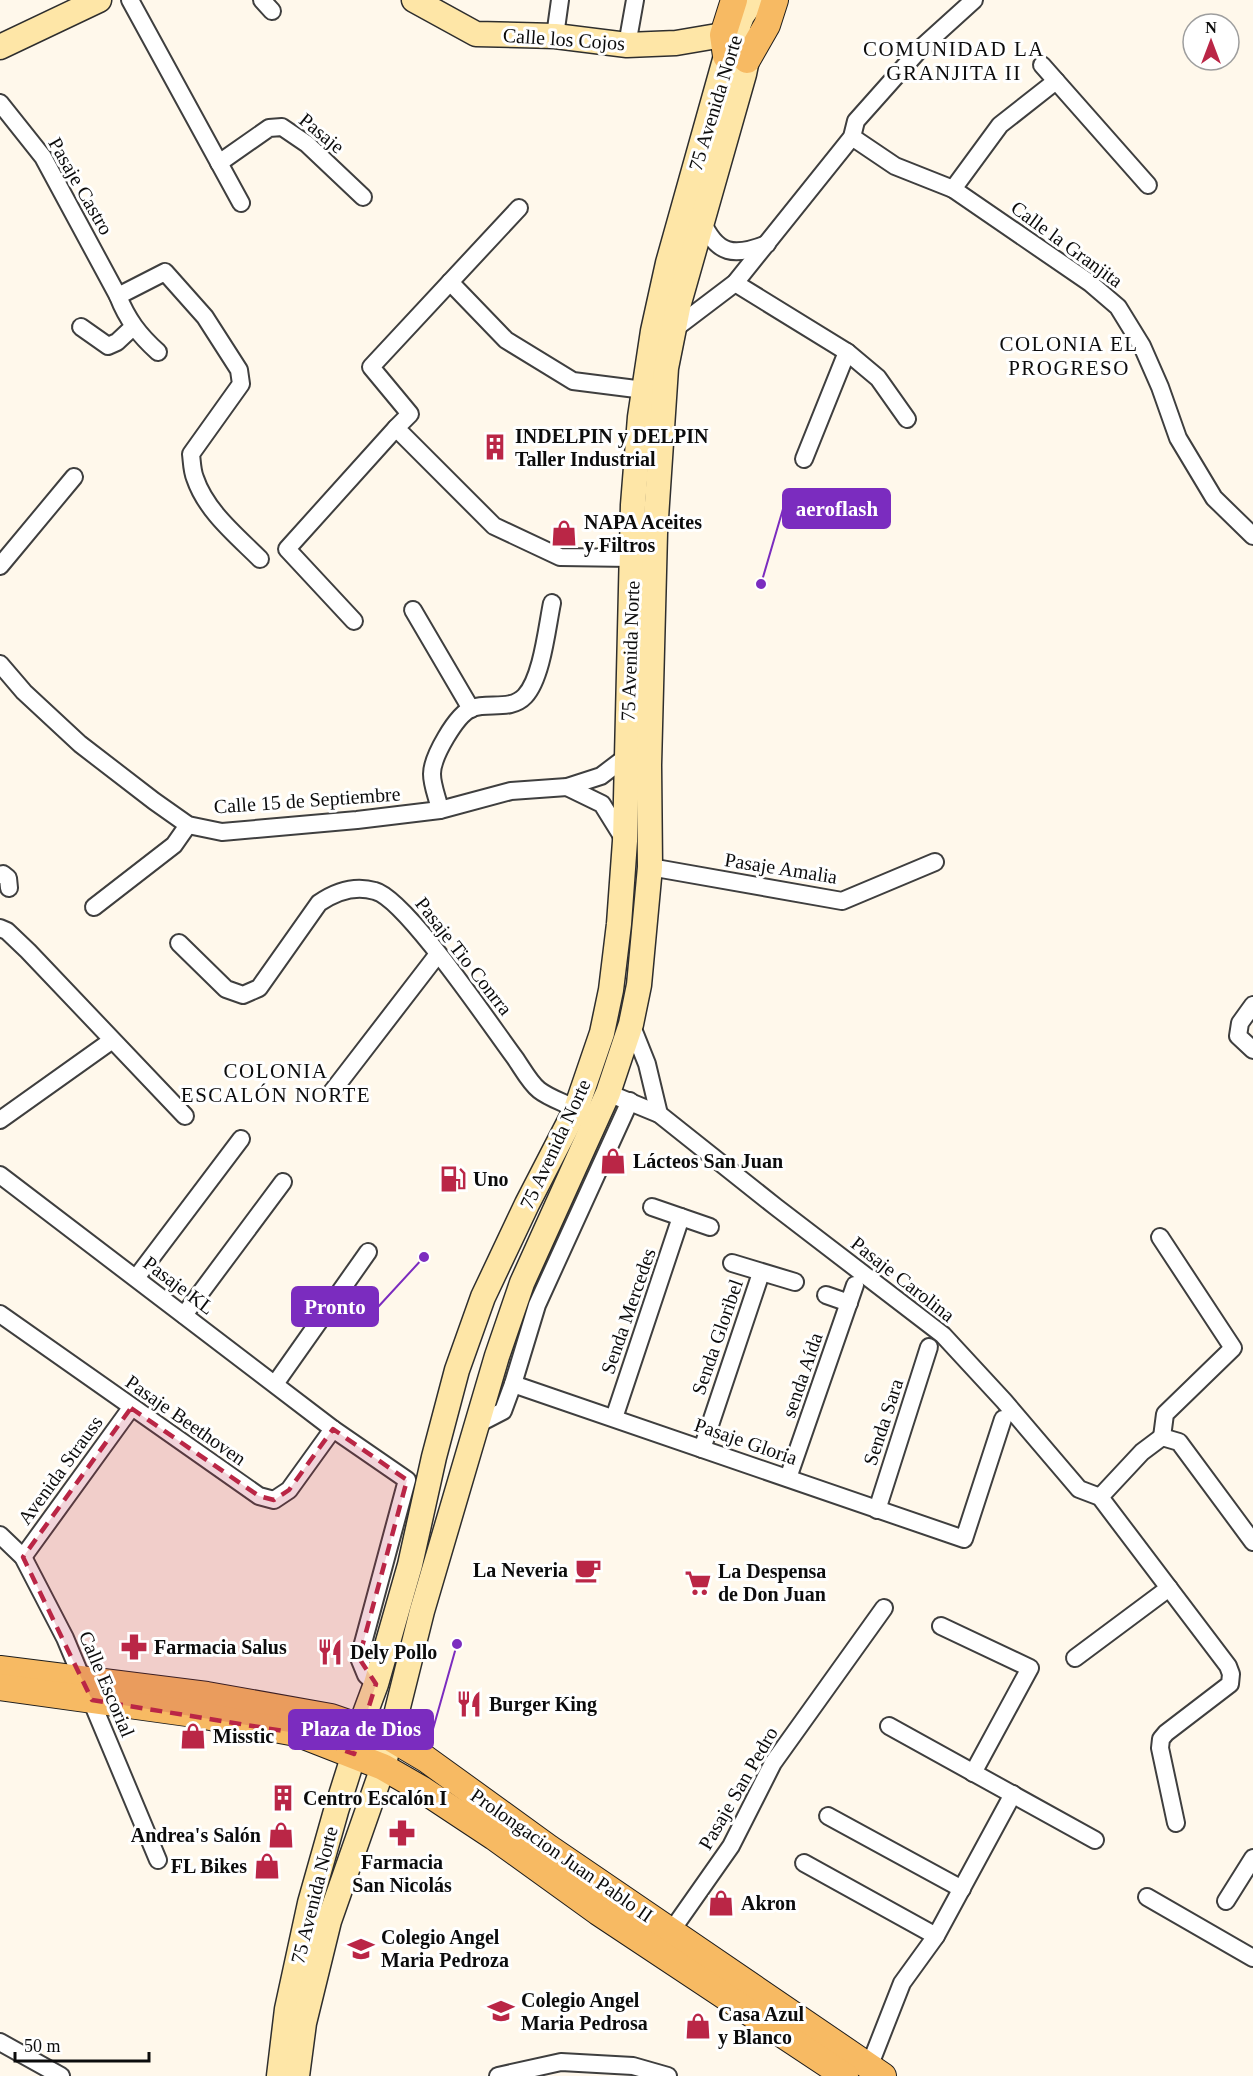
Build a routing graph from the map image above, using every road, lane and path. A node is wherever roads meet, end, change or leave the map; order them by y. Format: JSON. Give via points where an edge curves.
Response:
{"nodes":[{"id":1,"x":99,"y":0,"type":"edge"},
{"id":2,"x":130,"y":0,"type":"edge"},
{"id":3,"x":414,"y":0,"type":"edge"},
{"id":4,"x":560,"y":0,"type":"edge"},
{"id":5,"x":635,"y":0,"type":"edge"},
{"id":6,"x":734,"y":0,"type":"edge"},
{"id":7,"x":753,"y":0,"type":"edge"},
{"id":8,"x":775,"y":0,"type":"edge"},
{"id":9,"x":974,"y":0,"type":"edge"},
{"id":10,"x":555,"y":36,"type":"junction"},
{"id":11,"x":627,"y":45,"type":"junction"},
{"id":12,"x":0,"y":47,"type":"edge"},
{"id":13,"x":732,"y":50,"type":"junction"},
{"id":14,"x":1042,"y":65,"type":"dead end"},
{"id":15,"x":1056,"y":81,"type":"junction"},
{"id":16,"x":0,"y":103,"type":"edge"},
{"id":17,"x":852,"y":137,"type":"junction"},
{"id":18,"x":219,"y":163,"type":"junction"},
{"id":19,"x":1148,"y":185,"type":"dead end"},
{"id":20,"x":953,"y":189,"type":"junction"},
{"id":21,"x":363,"y":197,"type":"dead end"},
{"id":22,"x":241,"y":203,"type":"dead end"},
{"id":23,"x":519,"y":208,"type":"dead end"},
{"id":24,"x":702,"y":221,"type":"junction"},
{"id":25,"x":768,"y":244,"type":"junction"},
{"id":26,"x":450,"y":282,"type":"junction"},
{"id":27,"x":735,"y":283,"type":"junction"},
{"id":28,"x":118,"y":296,"type":"junction"},
{"id":29,"x":81,"y":327,"type":"dead end"},
{"id":30,"x":133,"y":327,"type":"junction"},
{"id":31,"x":673,"y":330,"type":"junction"},
{"id":32,"x":158,"y":352,"type":"dead end"},
{"id":33,"x":847,"y":352,"type":"junction"},
{"id":34,"x":644,"y":390,"type":"junction"},
{"id":35,"x":907,"y":418,"type":"dead end"},
{"id":36,"x":396,"y":428,"type":"junction"},
{"id":37,"x":804,"y":459,"type":"dead end"},
{"id":38,"x":74,"y":477,"type":"dead end"},
{"id":39,"x":1253,"y":536,"type":"edge"},
{"id":40,"x":632,"y":558,"type":"junction"},
{"id":41,"x":260,"y":559,"type":"dead end"},
{"id":42,"x":0,"y":566,"type":"edge"},
{"id":43,"x":552,"y":603,"type":"dead end"},
{"id":44,"x":413,"y":610,"type":"dead end"},
{"id":45,"x":354,"y":621,"type":"dead end"},
{"id":46,"x":0,"y":664,"type":"edge"},
{"id":47,"x":471,"y":709,"type":"junction"},
{"id":48,"x":626,"y":758,"type":"junction"},
{"id":49,"x":567,"y":787,"type":"junction"},
{"id":50,"x":440,"y":810,"type":"junction"},
{"id":51,"x":188,"y":825,"type":"junction"},
{"id":52,"x":625,"y":841,"type":"junction"},
{"id":53,"x":935,"y":862,"type":"dead end"},
{"id":54,"x":650,"y":867,"type":"junction"},
{"id":55,"x":94,"y":907,"type":"dead end"},
{"id":56,"x":0,"y":928,"type":"edge"},
{"id":57,"x":179,"y":942,"type":"dead end"},
{"id":58,"x":438,"y":954,"type":"junction"},
{"id":59,"x":1253,"y":1005,"type":"edge"},
{"id":60,"x":631,"y":1024,"type":"junction"},
{"id":61,"x":111,"y":1041,"type":"junction"},
{"id":62,"x":1253,"y":1050,"type":"edge"},
{"id":63,"x":331,"y":1094,"type":"dead end"},
{"id":64,"x":619,"y":1097,"type":"junction"},
{"id":65,"x":576,"y":1109,"type":"junction"},
{"id":66,"x":659,"y":1114,"type":"junction"},
{"id":67,"x":185,"y":1116,"type":"dead end"},
{"id":68,"x":0,"y":1120,"type":"edge"},
{"id":69,"x":241,"y":1138,"type":"dead end"},
{"id":70,"x":0,"y":1175,"type":"edge"},
{"id":71,"x":283,"y":1182,"type":"dead end"},
{"id":72,"x":652,"y":1207,"type":"dead end"},
{"id":73,"x":681,"y":1217,"type":"junction"},
{"id":74,"x":710,"y":1227,"type":"dead end"},
{"id":75,"x":1160,"y":1237,"type":"dead end"},
{"id":76,"x":368,"y":1252,"type":"dead end"},
{"id":77,"x":732,"y":1263,"type":"dead end"},
{"id":78,"x":761,"y":1273,"type":"junction"},
{"id":79,"x":136,"y":1278,"type":"junction"},
{"id":80,"x":795,"y":1282,"type":"dead end"},
{"id":81,"x":855,"y":1285,"type":"dead end"},
{"id":82,"x":826,"y":1295,"type":"dead end"},
{"id":83,"x":849,"y":1303,"type":"junction"},
{"id":84,"x":0,"y":1314,"type":"edge"},
{"id":85,"x":184,"y":1315,"type":"junction"},
{"id":86,"x":929,"y":1347,"type":"dead end"},
{"id":87,"x":275,"y":1384,"type":"junction"},
{"id":88,"x":513,"y":1384,"type":"junction"},
{"id":89,"x":131,"y":1408,"type":"junction"},
{"id":90,"x":614,"y":1418,"type":"junction"},
{"id":91,"x":1003,"y":1419,"type":"dead end"},
{"id":92,"x":474,"y":1426,"type":"junction"},
{"id":93,"x":333,"y":1429,"type":"junction"},
{"id":94,"x":1162,"y":1437,"type":"junction"},
{"id":95,"x":702,"y":1449,"type":"junction"},
{"id":96,"x":788,"y":1478,"type":"junction"},
{"id":97,"x":1100,"y":1497,"type":"junction"},
{"id":98,"x":877,"y":1510,"type":"junction"},
{"id":99,"x":0,"y":1535,"type":"edge"},
{"id":100,"x":1253,"y":1542,"type":"edge"},
{"id":101,"x":23,"y":1557,"type":"junction"},
{"id":102,"x":1169,"y":1588,"type":"junction"},
{"id":103,"x":884,"y":1608,"type":"dead end"},
{"id":104,"x":941,"y":1626,"type":"dead end"},
{"id":105,"x":1075,"y":1658,"type":"dead end"},
{"id":106,"x":0,"y":1670,"type":"edge"},
{"id":107,"x":376,"y":1684,"type":"junction"},
{"id":108,"x":0,"y":1687,"type":"edge"},
{"id":109,"x":88,"y":1690,"type":"junction"},
{"id":110,"x":889,"y":1726,"type":"dead end"},
{"id":111,"x":360,"y":1727,"type":"junction"},
{"id":112,"x":389,"y":1737,"type":"junction"},
{"id":113,"x":354,"y":1754,"type":"junction"},
{"id":114,"x":382,"y":1767,"type":"junction"},
{"id":115,"x":974,"y":1773,"type":"junction"},
{"id":116,"x":1012,"y":1794,"type":"junction"},
{"id":117,"x":828,"y":1816,"type":"dead end"},
{"id":118,"x":1176,"y":1823,"type":"dead end"},
{"id":119,"x":1095,"y":1840,"type":"dead end"},
{"id":120,"x":1253,"y":1858,"type":"edge"},
{"id":121,"x":158,"y":1860,"type":"dead end"},
{"id":122,"x":804,"y":1863,"type":"dead end"},
{"id":123,"x":962,"y":1889,"type":"junction"},
{"id":124,"x":1146,"y":1897,"type":"dead end"},
{"id":125,"x":1226,"y":1901,"type":"dead end"},
{"id":126,"x":672,"y":1930,"type":"junction"},
{"id":127,"x":936,"y":1936,"type":"junction"},
{"id":128,"x":1253,"y":1958,"type":"edge"},
{"id":129,"x":0,"y":2042,"type":"edge"},
{"id":130,"x":876,"y":2072,"type":"edge"},
{"id":131,"x":61,"y":2076,"type":"edge"},
{"id":132,"x":279,"y":2076,"type":"edge"},
{"id":133,"x":297,"y":2076,"type":"edge"},
{"id":134,"x":498,"y":2076,"type":"edge"},
{"id":135,"x":668,"y":2076,"type":"edge"},
{"id":136,"x":845,"y":2076,"type":"edge"}],
"edges":[{"from":1,"to":12,"type":"main road"},
{"from":2,"to":18,"type":"street"},
{"from":3,"to":10,"type":"main road","name":"Calle los Cojos","via":[[476,34]]},
{"from":4,"to":10,"type":"street"},
{"from":5,"to":11,"type":"street"},
{"from":6,"to":13,"type":"main road"},
{"from":7,"to":13,"type":"main road","name":"75 Avenida Norte","via":[[742,16]]},
{"from":8,"to":13,"type":"main road","via":[[767,25]]},
{"from":9,"to":17,"type":"street","via":[[921,48],[856,120]]},
{"from":10,"to":11,"type":"main road","name":"Calle los Cojos"},
{"from":11,"to":13,"type":"main road","name":"Calle los Cojos","via":[[676,42]]},
{"from":13,"to":24,"type":"main road","name":"75 Avenida Norte"},
{"from":13,"to":34,"type":"main road","name":"75 Avenida Norte","via":[[668,263]]},
{"from":14,"to":15,"type":"street"},
{"from":15,"to":19,"type":"street"},
{"from":15,"to":20,"type":"street","via":[[1000,125]]},
{"from":16,"to":28,"type":"street","name":"Pasaje Castro","via":[[43,157]]},
{"from":17,"to":20,"type":"street","name":"Calle la Granjita","via":[[896,166]]},
{"from":17,"to":25,"type":"street"},
{"from":18,"to":21,"type":"street","name":"Pasaje","via":[[269,128],[282,127],[308,144]]},
{"from":18,"to":22,"type":"street"},
{"from":20,"to":39,"type":"street","name":"Calle la Granjita","via":[[1090,283],[1118,307],[1142,346],[1178,438],[1214,498]]},
{"from":23,"to":26,"type":"street"},
{"from":24,"to":25,"type":"street","via":[[709,237],[729,250],[738,252]]},
{"from":24,"to":31,"type":"main road","name":"75 Avenida Norte"},
{"from":25,"to":27,"type":"street"},
{"from":26,"to":34,"type":"street","via":[[506,340],[573,381]]},
{"from":26,"to":36,"type":"street","via":[[371,367],[410,414]]},
{"from":27,"to":31,"type":"street"},
{"from":27,"to":33,"type":"street"},
{"from":28,"to":30,"type":"street","name":"Pasaje Castro"},
{"from":28,"to":41,"type":"street","via":[[165,272],[205,317],[239,370],[241,384],[191,454],[195,478],[206,499]]},
{"from":29,"to":30,"type":"street","via":[[108,346]]},
{"from":30,"to":32,"type":"street","name":"Pasaje Castro"},
{"from":31,"to":54,"type":"main road","name":"75 Avenida Norte","via":[[665,379],[654,533]]},
{"from":33,"to":35,"type":"street","via":[[878,378]]},
{"from":33,"to":37,"type":"street"},
{"from":34,"to":40,"type":"main road","name":"75 Avenida Norte"},
{"from":36,"to":40,"type":"street","via":[[494,526],[560,557]]},
{"from":36,"to":45,"type":"street","via":[[287,549]]},
{"from":38,"to":42,"type":"street"},
{"from":40,"to":48,"type":"main road","name":"75 Avenida Norte"},
{"from":43,"to":47,"type":"street","via":[[539,670],[525,696],[510,704]]},
{"from":44,"to":47,"type":"street"},
{"from":46,"to":51,"type":"street","name":"Calle 15 de Septiembre","via":[[80,744]]},
{"from":47,"to":50,"type":"street","via":[[440,744],[432,773]]},
{"from":48,"to":49,"type":"street","name":"Calle 15 de Septiembre","via":[[601,776]]},
{"from":48,"to":52,"type":"main road","name":"75 Avenida Norte"},
{"from":49,"to":50,"type":"street","name":"Calle 15 de Septiembre","via":[[511,791]]},
{"from":49,"to":52,"type":"street","name":"Calle 15 de Septiembre","via":[[602,804]]},
{"from":50,"to":51,"type":"street","name":"Calle 15 de Septiembre","via":[[222,832]]},
{"from":51,"to":55,"type":"street","via":[[174,845]]},
{"from":52,"to":65,"type":"main road","name":"75 Avenida Norte","via":[[611,990],[602,1033]]},
{"from":53,"to":54,"type":"street","name":"Pasaje Amalia","via":[[842,901]]},
{"from":54,"to":60,"type":"main road","name":"75 Avenida Norte","via":[[639,985]]},
{"from":56,"to":61,"type":"street","via":[[28,951]]},
{"from":57,"to":58,"type":"street","name":"Pasaje Tio Conrra","via":[[226,989],[243,995],[259,988],[319,903],[332,894],[351,889],[375,890],[401,909]]},
{"from":58,"to":63,"type":"street"},
{"from":58,"to":65,"type":"street","name":"Pasaje Tio Conrra","via":[[539,1090]]},
{"from":59,"to":62,"type":"street","via":[[1240,1023],[1238,1036]]},
{"from":60,"to":64,"type":"main road","name":"75 Avenida Norte"},
{"from":60,"to":66,"type":"street","via":[[647,1064]]},
{"from":61,"to":67,"type":"street"},
{"from":61,"to":68,"type":"street"},
{"from":64,"to":66,"type":"street","name":"Pasaje Carolina"},
{"from":64,"to":88,"type":"street","via":[[537,1305]]},
{"from":64,"to":92,"type":"main road","name":"75 Avenida Norte","via":[[522,1283]]},
{"from":65,"to":107,"type":"main road","name":"75 Avenida Norte","via":[[483,1298],[457,1370],[410,1565]]},
{"from":66,"to":97,"type":"street","name":"Pasaje Carolina","via":[[943,1335],[1079,1489]]},
{"from":69,"to":79,"type":"street"},
{"from":70,"to":79,"type":"street","name":"Pasaje KL"},
{"from":71,"to":85,"type":"street"},
{"from":72,"to":73,"type":"street"},
{"from":73,"to":74,"type":"street"},
{"from":73,"to":90,"type":"street","name":"Senda Mercedes"},
{"from":75,"to":94,"type":"street","via":[[1233,1348],[1165,1414]]},
{"from":76,"to":87,"type":"street"},
{"from":77,"to":78,"type":"street"},
{"from":78,"to":80,"type":"street"},
{"from":78,"to":95,"type":"street","name":"Senda Gloribel"},
{"from":79,"to":85,"type":"street","name":"Pasaje KL"},
{"from":81,"to":83,"type":"street","name":"senda Aída"},
{"from":82,"to":83,"type":"street"},
{"from":83,"to":96,"type":"street","name":"senda Aída"},
{"from":84,"to":89,"type":"street","name":"Pasaje Beethoven"},
{"from":85,"to":87,"type":"street","name":"Pasaje KL"},
{"from":86,"to":98,"type":"street","name":"Senda Sara"},
{"from":87,"to":93,"type":"street","name":"Pasaje KL"},
{"from":88,"to":90,"type":"street","name":"Pasaje Gloria"},
{"from":88,"to":92,"type":"street","via":[[503,1411]]},
{"from":89,"to":93,"type":"street","name":"Pasaje Beethoven","via":[[259,1496],[274,1500],[289,1490]]},
{"from":89,"to":101,"type":"street","name":"Avenida Strauss"},
{"from":90,"to":95,"type":"street","name":"Pasaje Gloria"},
{"from":91,"to":98,"type":"street","name":"Pasaje Gloria","via":[[964,1539]]},
{"from":92,"to":112,"type":"main road","name":"75 Avenida Norte"},
{"from":93,"to":107,"type":"street","name":"Pasaje KL","via":[[407,1480],[359,1658],[366,1675]]},
{"from":94,"to":97,"type":"street","via":[[1142,1452]]},
{"from":94,"to":100,"type":"street","via":[[1179,1442]]},
{"from":95,"to":96,"type":"street","name":"Pasaje Gloria"},
{"from":96,"to":98,"type":"street","name":"Pasaje Gloria"},
{"from":97,"to":102,"type":"street","name":"Pasaje Carolina"},
{"from":99,"to":101,"type":"street","name":"Calle Escorial"},
{"from":101,"to":109,"type":"street","name":"Calle Escorial"},
{"from":102,"to":105,"type":"street"},
{"from":102,"to":118,"type":"street","name":"Pasaje Carolina","via":[[1231,1674],[1230,1684],[1161,1739]]},
{"from":103,"to":126,"type":"street","name":"Pasaje San Pedro","via":[[773,1763],[731,1846]]},
{"from":104,"to":115,"type":"street","via":[[1030,1668]]},
{"from":106,"to":109,"type":"main road","name":"Prolongacion Juan Pablo II"},
{"from":107,"to":111,"type":"main road","name":"75 Avenida Norte"},
{"from":108,"to":109,"type":"main road","name":"Prolongacion Juan Pablo II"},
{"from":109,"to":111,"type":"main road","name":"Prolongacion Juan Pablo II","via":[[207,1695],[331,1717]]},
{"from":109,"to":113,"type":"main road","name":"Prolongacion Juan Pablo II","via":[[296,1732]]},
{"from":109,"to":121,"type":"street","name":"Calle Escorial"},
{"from":110,"to":115,"type":"street"},
{"from":111,"to":112,"type":"main road","name":"Prolongacion Juan Pablo II"},
{"from":111,"to":113,"type":"main road","name":"75 Avenida Norte"},
{"from":112,"to":114,"type":"main road","name":"75 Avenida Norte"},
{"from":112,"to":126,"type":"main road","name":"Prolongacion Juan Pablo II"},
{"from":113,"to":114,"type":"main road","name":"Prolongacion Juan Pablo II"},
{"from":113,"to":132,"type":"main road","name":"75 Avenida Norte","via":[[310,1903],[287,2009]]},
{"from":114,"to":133,"type":"main road","name":"75 Avenida Norte","via":[[329,1921],[304,2023]]},
{"from":114,"to":136,"type":"main road","name":"Prolongacion Juan Pablo II","via":[[494,1837],[607,1918]]},
{"from":115,"to":116,"type":"street"},
{"from":116,"to":119,"type":"street"},
{"from":116,"to":123,"type":"street"},
{"from":117,"to":123,"type":"street"},
{"from":120,"to":125,"type":"street"},
{"from":122,"to":127,"type":"street"},
{"from":123,"to":127,"type":"street"},
{"from":124,"to":128,"type":"street"},
{"from":126,"to":130,"type":"main road","name":"Prolongacion Juan Pablo II"},
{"from":127,"to":130,"type":"street","via":[[902,1983]]},
{"from":129,"to":131,"type":"street"},
{"from":134,"to":135,"type":"street","via":[[561,2062],[633,2066]]}]}
